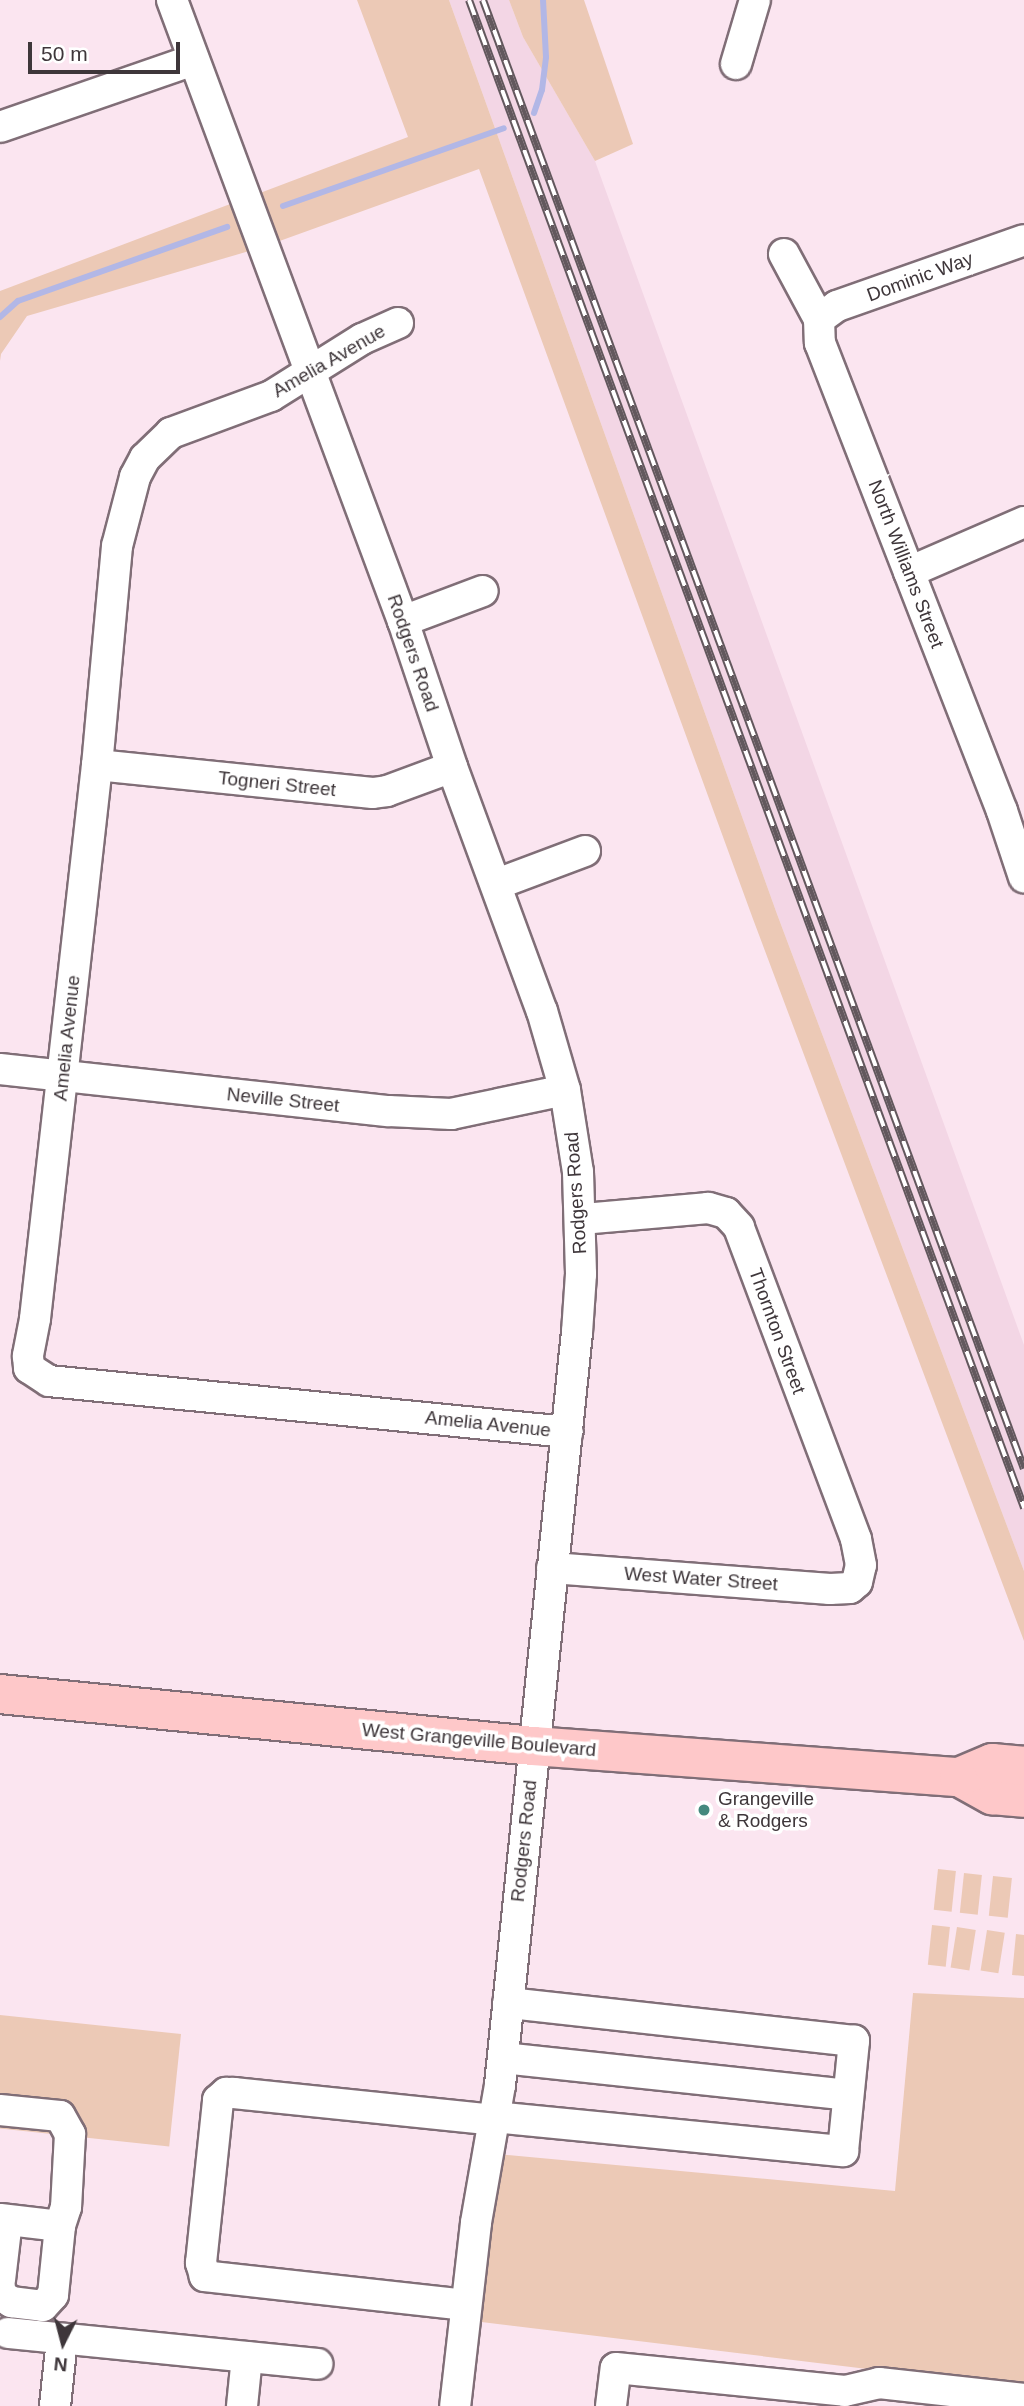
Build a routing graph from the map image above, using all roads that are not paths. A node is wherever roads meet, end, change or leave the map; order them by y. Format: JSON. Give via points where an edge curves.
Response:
{"nodes":[{"id":1,"x":172,"y":0,"type":"edge"},
{"id":2,"x":755,"y":0,"type":"edge"},
{"id":3,"x":194,"y":60,"type":"junction"},
{"id":4,"x":736,"y":64,"type":"dead end"},
{"id":5,"x":0,"y":127,"type":"edge"},
{"id":6,"x":1024,"y":240,"type":"edge"},
{"id":7,"x":784,"y":254,"type":"dead end"},
{"id":8,"x":819,"y":319,"type":"junction"},
{"id":9,"x":398,"y":323,"type":"dead end"},
{"id":10,"x":310,"y":373,"type":"junction"},
{"id":11,"x":1024,"y":522,"type":"edge"},
{"id":12,"x":909,"y":572,"type":"junction"},
{"id":13,"x":483,"y":591,"type":"dead end"},
{"id":14,"x":403,"y":621,"type":"junction"},
{"id":15,"x":97,"y":765,"type":"junction"},
{"id":16,"x":452,"y":767,"type":"junction"},
{"id":17,"x":1013,"y":807,"type":"edge"},
{"id":18,"x":585,"y":851,"type":"dead end"},
{"id":19,"x":1024,"y":877,"type":"edge"},
{"id":20,"x":497,"y":884,"type":"junction"},
{"id":21,"x":0,"y":1069,"type":"edge"},
{"id":22,"x":62,"y":1076,"type":"junction"},
{"id":23,"x":565,"y":1090,"type":"junction"},
{"id":24,"x":581,"y":1219,"type":"junction"},
{"id":25,"x":567,"y":1432,"type":"junction"},
{"id":26,"x":552,"y":1569,"type":"junction"},
{"id":27,"x":850,"y":1588,"type":"joint"},
{"id":28,"x":0,"y":1694,"type":"edge"},
{"id":29,"x":533,"y":1746,"type":"junction"},
{"id":30,"x":1024,"y":1766,"type":"edge"},
{"id":31,"x":959,"y":1777,"type":"junction"},
{"id":32,"x":1024,"y":1798,"type":"edge"},
{"id":33,"x":508,"y":2003,"type":"junction"},
{"id":34,"x":503,"y":2058,"type":"junction"},
{"id":35,"x":848,"y":2095,"type":"junction"},
{"id":36,"x":0,"y":2110,"type":"edge"},
{"id":37,"x":494,"y":2118,"type":"junction"},
{"id":38,"x":3,"y":2220,"type":"edge"},
{"id":39,"x":60,"y":2225,"type":"junction"},
{"id":40,"x":0,"y":2280,"type":"edge"},
{"id":41,"x":0,"y":2288,"type":"edge"},
{"id":42,"x":466,"y":2305,"type":"junction"},
{"id":43,"x":8,"y":2333,"type":"dead end"},
{"id":44,"x":62,"y":2339,"type":"junction"},
{"id":45,"x":247,"y":2357,"type":"junction"},
{"id":46,"x":317,"y":2364,"type":"dead end"},
{"id":47,"x":1024,"y":2399,"type":"edge"},
{"id":48,"x":55,"y":2406,"type":"edge"},
{"id":49,"x":242,"y":2406,"type":"edge"},
{"id":50,"x":455,"y":2406,"type":"edge"},
{"id":51,"x":611,"y":2406,"type":"edge"}],
"edges":[{"from":1,"to":3,"type":"street","name":"Rodgers Road"},
{"from":2,"to":4,"type":"street"},
{"from":3,"to":5,"type":"street"},
{"from":3,"to":10,"type":"street","name":"Rodgers Road"},
{"from":6,"to":8,"type":"street","name":"Dominic Way","via":[[837,306]]},
{"from":7,"to":8,"type":"street","name":"North Williams Street"},
{"from":8,"to":12,"type":"street","name":"North Williams Street","via":[[820,343]]},
{"from":9,"to":10,"type":"street","name":"Amelia Avenue","via":[[362,338]]},
{"from":10,"to":14,"type":"street","name":"Rodgers Road"},
{"from":10,"to":15,"type":"street","name":"Amelia Avenue","via":[[271,396],[171,433],[145,458],[128,499],[117,546]]},
{"from":11,"to":12,"type":"street"},
{"from":12,"to":17,"type":"street","name":"North Williams Street"},
{"from":13,"to":14,"type":"street"},
{"from":14,"to":16,"type":"street","name":"Rodgers Road"},
{"from":15,"to":16,"type":"street","name":"Togneri Street","via":[[373,793]]},
{"from":15,"to":22,"type":"street","name":"Amelia Avenue"},
{"from":16,"to":20,"type":"street","name":"Rodgers Road"},
{"from":17,"to":19,"type":"street","name":"North Williams Street"},
{"from":18,"to":20,"type":"street"},
{"from":20,"to":23,"type":"street","name":"Rodgers Road"},
{"from":21,"to":22,"type":"street","name":"Neville Street"},
{"from":22,"to":23,"type":"street","name":"Neville Street","via":[[451,1114]]},
{"from":22,"to":25,"type":"street","name":"Amelia Avenue","via":[[28,1356],[35,1375],[49,1381]]},
{"from":23,"to":24,"type":"street","name":"Rodgers Road"},
{"from":24,"to":25,"type":"street","name":"Rodgers Road","via":[[581,1274]]},
{"from":24,"to":27,"type":"street","name":"Thornton Street","via":[[708,1208],[726,1213],[739,1227],[856,1539],[861,1565],[857,1582]]},
{"from":25,"to":26,"type":"street","name":"Rodgers Road"},
{"from":26,"to":27,"type":"street","name":"West Water Street"},
{"from":26,"to":29,"type":"street","name":"Rodgers Road"},
{"from":28,"to":29,"type":"main road","name":"West Grangeville Boulevard"},
{"from":29,"to":31,"type":"main road","name":"West Grangeville Boulevard"},
{"from":29,"to":33,"type":"street","name":"Rodgers Road"},
{"from":30,"to":31,"type":"main road","name":"West Grangeville Boulevard","via":[[992,1763]]},
{"from":31,"to":32,"type":"main road","name":"West Grangeville Boulevard","via":[[992,1796]]},
{"from":33,"to":34,"type":"street","name":"Rodgers Road"},
{"from":33,"to":35,"type":"street","via":[[854,2041]]},
{"from":34,"to":35,"type":"street"},
{"from":34,"to":37,"type":"street","name":"Rodgers Road"},
{"from":35,"to":37,"type":"street","via":[[844,2151]]},
{"from":36,"to":39,"type":"street","via":[[60,2116],[70,2134],[66,2207]]},
{"from":37,"to":42,"type":"street","name":"Rodgers Road"},
{"from":37,"to":42,"type":"street","via":[[234,2093],[218,2100],[201,2263],[205,2276]]},
{"from":38,"to":39,"type":"street"},
{"from":38,"to":40,"type":"street"},
{"from":39,"to":41,"type":"street","via":[[53,2295],[43,2306],[10,2302]]},
{"from":42,"to":50,"type":"street","name":"Rodgers Road"},
{"from":43,"to":44,"type":"street"},
{"from":44,"to":45,"type":"street"},
{"from":44,"to":48,"type":"street"},
{"from":45,"to":46,"type":"street"},
{"from":45,"to":49,"type":"street"},
{"from":47,"to":51,"type":"street","via":[[879,2383],[845,2391],[617,2368]]}]}
